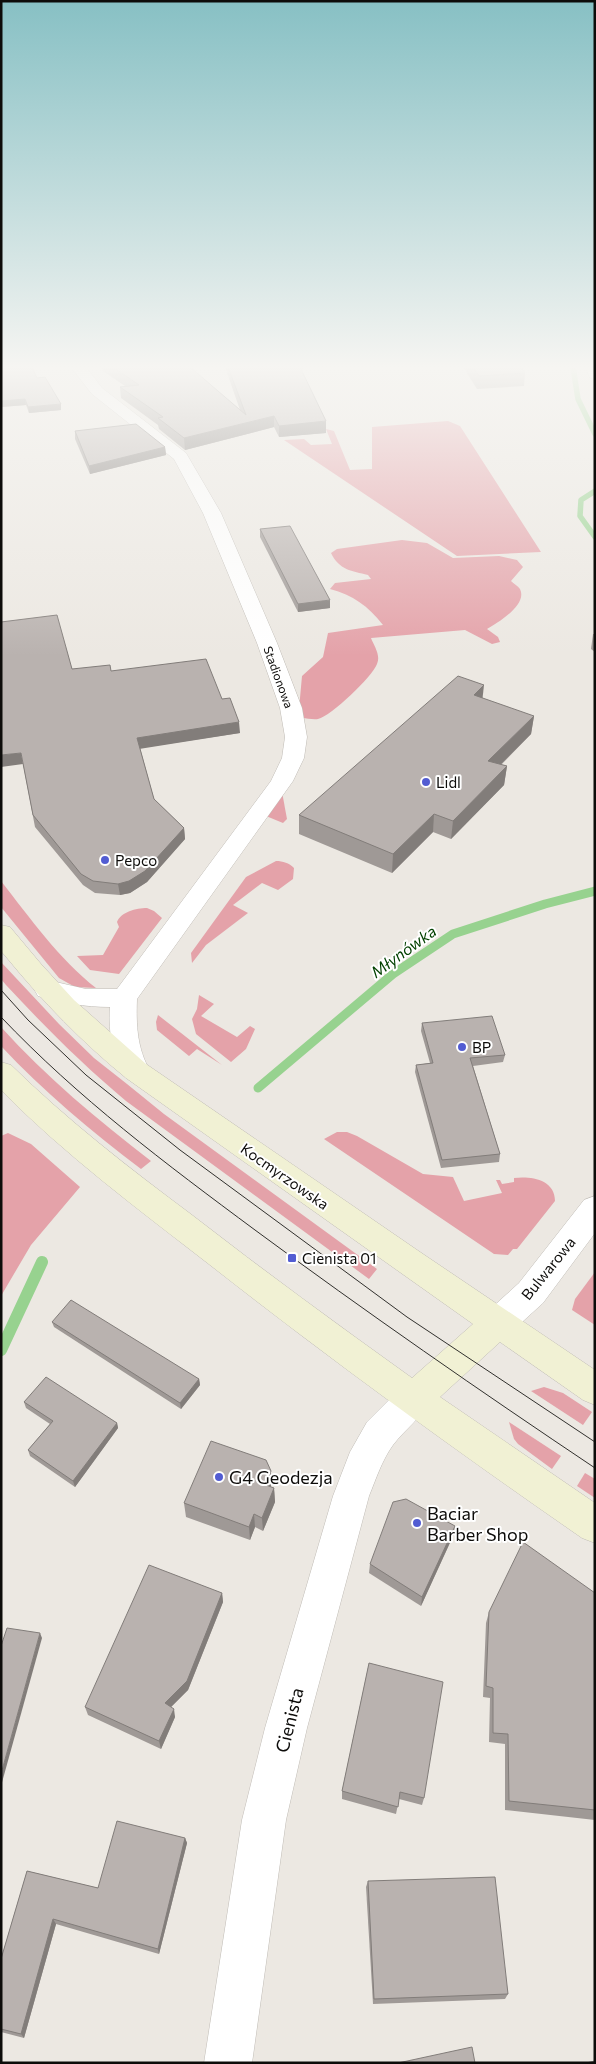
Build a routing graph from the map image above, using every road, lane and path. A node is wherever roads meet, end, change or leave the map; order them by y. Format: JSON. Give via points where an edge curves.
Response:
{"nodes":[{"id":1,"x":184,"y":463,"type":"edge"},
{"id":2,"x":1,"y":933,"type":"edge"},
{"id":3,"x":47,"y":989,"type":"junction"},
{"id":4,"x":124,"y":998,"type":"junction"},
{"id":5,"x":136,"y":1071,"type":"junction"},
{"id":6,"x":1,"y":1072,"type":"edge"},
{"id":7,"x":595,"y":1209,"type":"edge"},
{"id":8,"x":498,"y":1323,"type":"junction"},
{"id":9,"x":595,"y":1389,"type":"edge"},
{"id":10,"x":413,"y":1399,"type":"junction"},
{"id":11,"x":595,"y":1525,"type":"edge"},
{"id":12,"x":228,"y":2063,"type":"edge"}],
"edges":[{"from":1,"to":4,"type":"street","name":"Stadionowa","via":[[212,512],[262,633],[291,708],[296,737],[293,758],[282,781]]},
{"from":2,"to":3,"type":"main road","name":"Kocmyrzowska"},
{"from":3,"to":4,"type":"street","via":[[86,998]]},
{"from":3,"to":5,"type":"main road","name":"Kocmyrzowska"},
{"from":4,"to":5,"type":"street","via":[[124,1043]]},
{"from":5,"to":8,"type":"main road","name":"Kocmyrzowska"},
{"from":6,"to":10,"type":"main road","via":[[52,1121],[134,1189]]},
{"from":7,"to":8,"type":"street","name":"Bulwarowa","via":[[531,1293]]},
{"from":8,"to":9,"type":"main road","name":"Kocmyrzowska"},
{"from":8,"to":10,"type":"main road"},
{"from":10,"to":11,"type":"main road"},
{"from":10,"to":12,"type":"street","name":"Cienista","via":[[380,1434],[363,1464],[314,1621],[264,1820]]}]}
